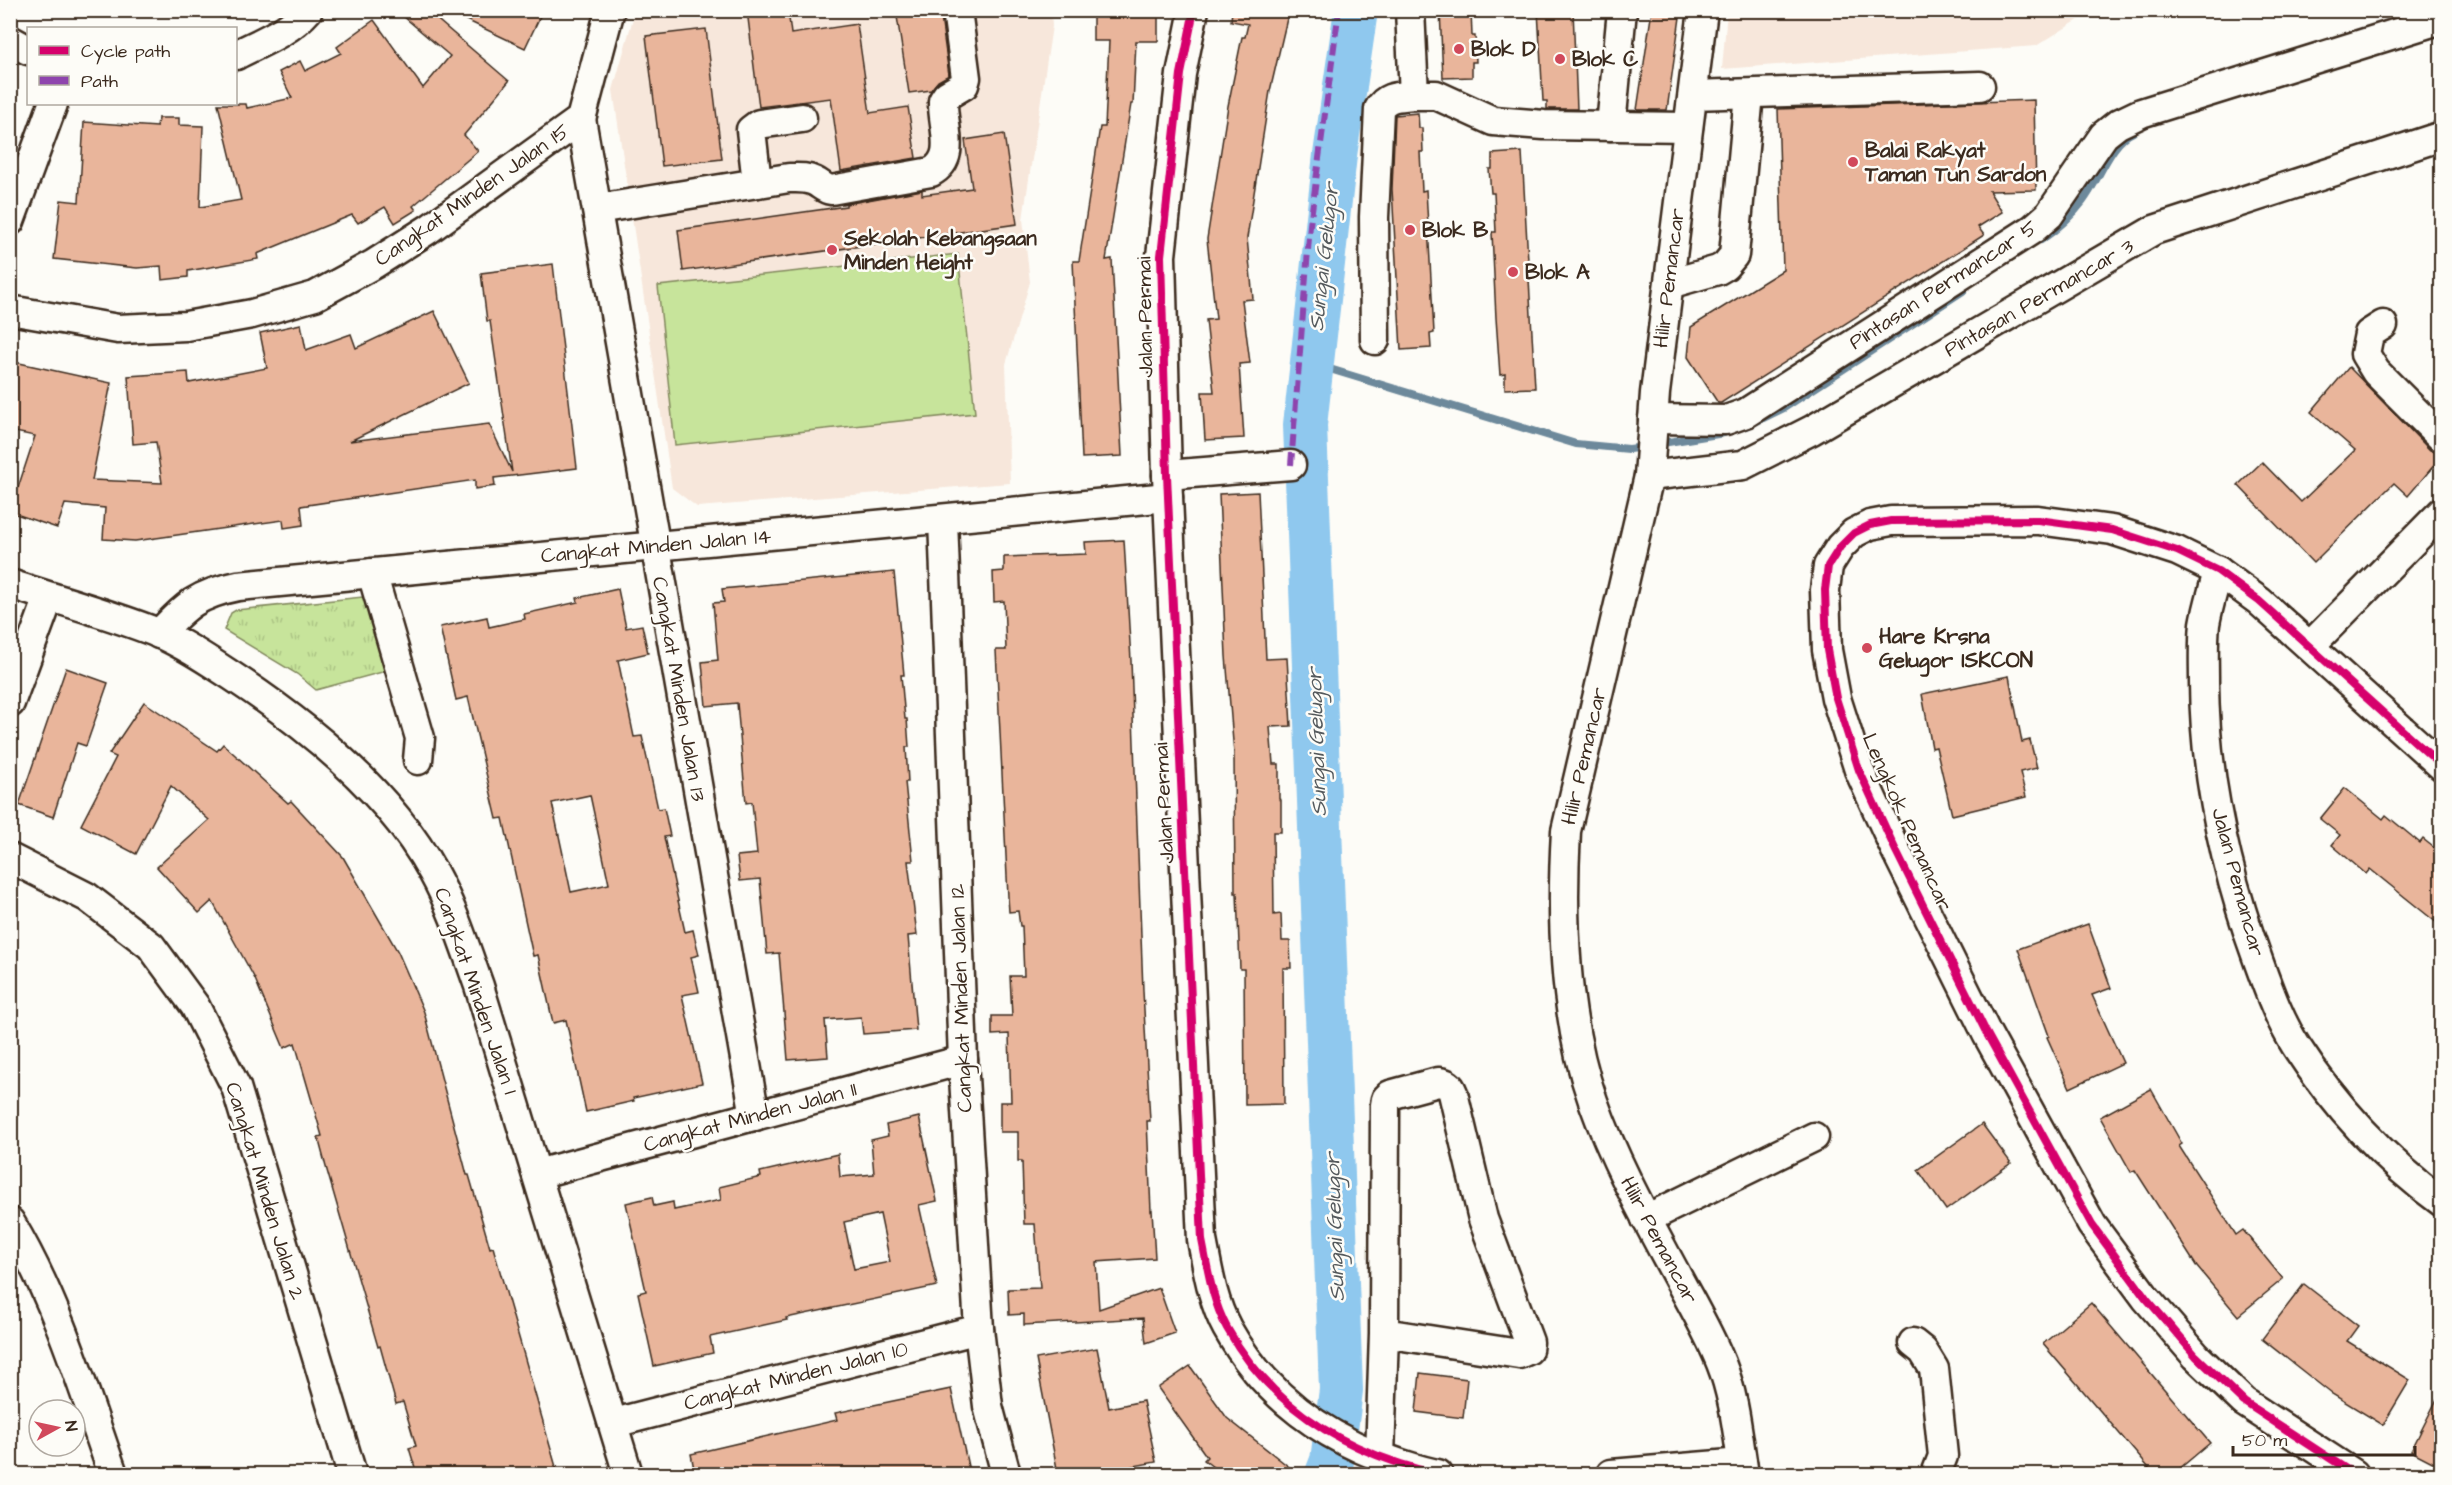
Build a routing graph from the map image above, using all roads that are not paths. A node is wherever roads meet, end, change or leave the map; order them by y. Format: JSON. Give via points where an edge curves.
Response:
{"nodes":[{"id":1,"x":308,"y":10,"type":"edge"},
{"id":2,"x":610,"y":10,"type":"edge"},
{"id":3,"x":957,"y":10,"type":"edge"},
{"id":4,"x":1194,"y":10,"type":"edge"},
{"id":5,"x":1410,"y":10,"type":"edge"},
{"id":6,"x":1622,"y":10,"type":"edge"},
{"id":7,"x":1703,"y":10,"type":"edge"},
{"id":8,"x":2442,"y":19,"type":"edge"},
{"id":9,"x":10,"y":40,"type":"edge"},
{"id":10,"x":27,"y":49,"type":"edge"},
{"id":11,"x":237,"y":54,"type":"edge"},
{"id":12,"x":1980,"y":86,"type":"dead end"},
{"id":13,"x":1749,"y":94,"type":"junction"},
{"id":14,"x":1414,"y":95,"type":"junction"},
{"id":15,"x":1693,"y":95,"type":"junction"},
{"id":16,"x":53,"y":105,"type":"edge"},
{"id":17,"x":802,"y":118,"type":"dead end"},
{"id":18,"x":581,"y":119,"type":"junction"},
{"id":19,"x":1611,"y":126,"type":"junction"},
{"id":20,"x":1688,"y":127,"type":"junction"},
{"id":21,"x":2442,"y":136,"type":"edge"},
{"id":22,"x":757,"y":183,"type":"junction"},
{"id":23,"x":597,"y":209,"type":"junction"},
{"id":24,"x":10,"y":221,"type":"edge"},
{"id":25,"x":1669,"y":284,"type":"junction"},
{"id":26,"x":10,"y":310,"type":"edge"},
{"id":27,"x":2383,"y":325,"type":"dead end"},
{"id":28,"x":1375,"y":340,"type":"dead end"},
{"id":29,"x":2442,"y":438,"type":"edge"},
{"id":30,"x":1651,"y":446,"type":"junction"},
{"id":31,"x":1291,"y":465,"type":"dead end"},
{"id":32,"x":1168,"y":486,"type":"junction"},
{"id":33,"x":2442,"y":512,"type":"edge"},
{"id":34,"x":943,"y":519,"type":"junction"},
{"id":35,"x":654,"y":546,"type":"junction"},
{"id":36,"x":2218,"y":571,"type":"junction"},
{"id":37,"x":372,"y":573,"type":"junction"},
{"id":38,"x":10,"y":584,"type":"edge"},
{"id":39,"x":49,"y":597,"type":"junction"},
{"id":40,"x":159,"y":634,"type":"junction"},
{"id":41,"x":2310,"y":646,"type":"junction"},
{"id":42,"x":10,"y":703,"type":"edge"},
{"id":43,"x":418,"y":760,"type":"dead end"},
{"id":44,"x":2442,"y":766,"type":"edge"},
{"id":45,"x":10,"y":858,"type":"edge"},
{"id":46,"x":963,"y":1060,"type":"junction"},
{"id":47,"x":754,"y":1116,"type":"junction"},
{"id":48,"x":1814,"y":1137,"type":"dead end"},
{"id":49,"x":537,"y":1174,"type":"junction"},
{"id":50,"x":2442,"y":1202,"type":"edge"},
{"id":51,"x":1647,"y":1219,"type":"junction"},
{"id":52,"x":10,"y":1222,"type":"edge"},
{"id":53,"x":979,"y":1329,"type":"junction"},
{"id":54,"x":1384,"y":1334,"type":"junction"},
{"id":55,"x":1913,"y":1343,"type":"dead end"},
{"id":56,"x":614,"y":1423,"type":"junction"},
{"id":57,"x":1370,"y":1454,"type":"junction"},
{"id":58,"x":1743,"y":1469,"type":"edge"},
{"id":59,"x":113,"y":1474,"type":"edge"},
{"id":60,"x":352,"y":1474,"type":"edge"},
{"id":61,"x":628,"y":1474,"type":"edge"},
{"id":62,"x":1006,"y":1474,"type":"edge"},
{"id":63,"x":1438,"y":1474,"type":"edge"},
{"id":64,"x":1611,"y":1474,"type":"edge"},
{"id":65,"x":1936,"y":1474,"type":"edge"},
{"id":66,"x":2354,"y":1474,"type":"edge"}],
"edges":[{"from":1,"to":11,"type":"street","via":[[278,34]]},
{"from":2,"to":18,"type":"street","name":"Cangkat Minden Jalan 15"},
{"from":3,"to":22,"type":"street","via":[[966,78],[964,86],[943,101],[947,153],[940,167],[931,172],[831,190],[802,177]]},
{"from":4,"to":32,"type":"street","name":"Jalan Permai","via":[[1181,74],[1161,256]]},
{"from":5,"to":14,"type":"street"},
{"from":6,"to":19,"type":"street"},
{"from":7,"to":15,"type":"street","name":"Hilir Pemancar"},
{"from":8,"to":30,"type":"street","name":"Pintasan Permancar 5","via":[[2141,113],[2126,121],[2104,135],[2049,215],[2033,229],[1746,413]]},
{"from":9,"to":10,"type":"street"},
{"from":12,"to":13,"type":"street"},
{"from":13,"to":15,"type":"street"},
{"from":13,"to":25,"type":"street","via":[[1734,255],[1718,270]]},
{"from":14,"to":19,"type":"street","via":[[1436,95],[1492,121]]},
{"from":14,"to":28,"type":"street","via":[[1388,98],[1379,109],[1374,217]]},
{"from":15,"to":20,"type":"street","name":"Hilir Pemancar"},
{"from":16,"to":24,"type":"street"},
{"from":17,"to":22,"type":"street","via":[[759,124],[751,130]]},
{"from":18,"to":23,"type":"street","name":"Cangkat Minden Jalan 13"},
{"from":18,"to":26,"type":"street","name":"Cangkat Minden Jalan 15","via":[[429,229],[315,296],[252,314],[186,326],[118,329]]},
{"from":19,"to":20,"type":"street"},
{"from":20,"to":25,"type":"street","name":"Hilir Pemancar"},
{"from":21,"to":30,"type":"street","name":"Pintasan Permancar 3","via":[[2154,231],[1812,430],[1743,465]]},
{"from":22,"to":23,"type":"street"},
{"from":23,"to":35,"type":"street","name":"Cangkat Minden Jalan 13"},
{"from":25,"to":30,"type":"street","name":"Hilir Pemancar"},
{"from":27,"to":29,"type":"street","via":[[2369,334],[2365,354],[2376,372]]},
{"from":30,"to":51,"type":"street","name":"Hilir Pemancar","via":[[1566,831],[1563,885],[1566,960],[1577,1039],[1592,1100]]},
{"from":31,"to":32,"type":"street","name":"Cangkat Minden Jalan 14"},
{"from":32,"to":34,"type":"street","name":"Cangkat Minden Jalan 14"},
{"from":32,"to":57,"type":"street","name":"Jalan Permai","via":[[1202,1240],[1212,1292],[1227,1327],[1274,1391],[1322,1430]]},
{"from":33,"to":41,"type":"street"},
{"from":34,"to":35,"type":"street","name":"Cangkat Minden Jalan 14"},
{"from":34,"to":46,"type":"street","name":"Cangkat Minden Jalan 12"},
{"from":35,"to":37,"type":"street","name":"Cangkat Minden Jalan 14"},
{"from":35,"to":47,"type":"street","name":"Cangkat Minden Jalan 13"},
{"from":36,"to":41,"type":"street","name":"Lengkok Pemancar"},
{"from":36,"to":50,"type":"street","name":"Jalan Pemancar","via":[[2205,624],[2209,765],[2222,839],[2243,919],[2269,990],[2296,1045],[2340,1105],[2382,1151]]},
{"from":36,"to":66,"type":"street","name":"Lengkok Pemancar","via":[[2177,551],[2112,530],[2038,520],[1881,523],[1854,533],[1828,566],[1827,650],[1836,698],[1859,770],[1896,851],[1987,1034],[2092,1225],[2146,1299],[2196,1356],[2244,1402]]},
{"from":37,"to":40,"type":"street","name":"Cangkat Minden Jalan 14","via":[[213,591],[179,613]]},
{"from":37,"to":43,"type":"street","via":[[420,738]]},
{"from":38,"to":39,"type":"street","name":"Cangkat Minden Jalan 1"},
{"from":39,"to":40,"type":"street","name":"Cangkat Minden Jalan 1"},
{"from":39,"to":42,"type":"street"},
{"from":40,"to":49,"type":"street","name":"Cangkat Minden Jalan 1","via":[[208,660],[308,731],[342,759],[407,832],[451,908]]},
{"from":41,"to":44,"type":"street","name":"Lengkok Pemancar"},
{"from":45,"to":60,"type":"street","name":"Cangkat Minden Jalan 2","via":[[87,897],[151,946],[195,1006],[237,1087]]},
{"from":46,"to":47,"type":"street","name":"Cangkat Minden Jalan 11"},
{"from":46,"to":53,"type":"street","name":"Cangkat Minden Jalan 12"},
{"from":47,"to":49,"type":"street","name":"Cangkat Minden Jalan 11"},
{"from":48,"to":51,"type":"street"},
{"from":49,"to":56,"type":"street","name":"Cangkat Minden Jalan 1"},
{"from":51,"to":58,"type":"street","name":"Hilir Pemancar","via":[[1722,1365]]},
{"from":52,"to":59,"type":"street","via":[[31,1257],[68,1347]]},
{"from":53,"to":56,"type":"street","name":"Cangkat Minden Jalan 10"},
{"from":53,"to":62,"type":"street","name":"Cangkat Minden Jalan 12","via":[[988,1406]]},
{"from":54,"to":54,"type":"street","via":[[1386,1099],[1400,1092],[1446,1083],[1453,1093],[1483,1219],[1529,1342],[1528,1350],[1519,1354]]},
{"from":54,"to":57,"type":"street"},
{"from":55,"to":65,"type":"street","via":[[1934,1369],[1943,1456]]},
{"from":56,"to":61,"type":"street","name":"Cangkat Minden Jalan 1"},
{"from":57,"to":63,"type":"street","name":"Jalan Permai"},
{"from":58,"to":64,"type":"street"}]}
